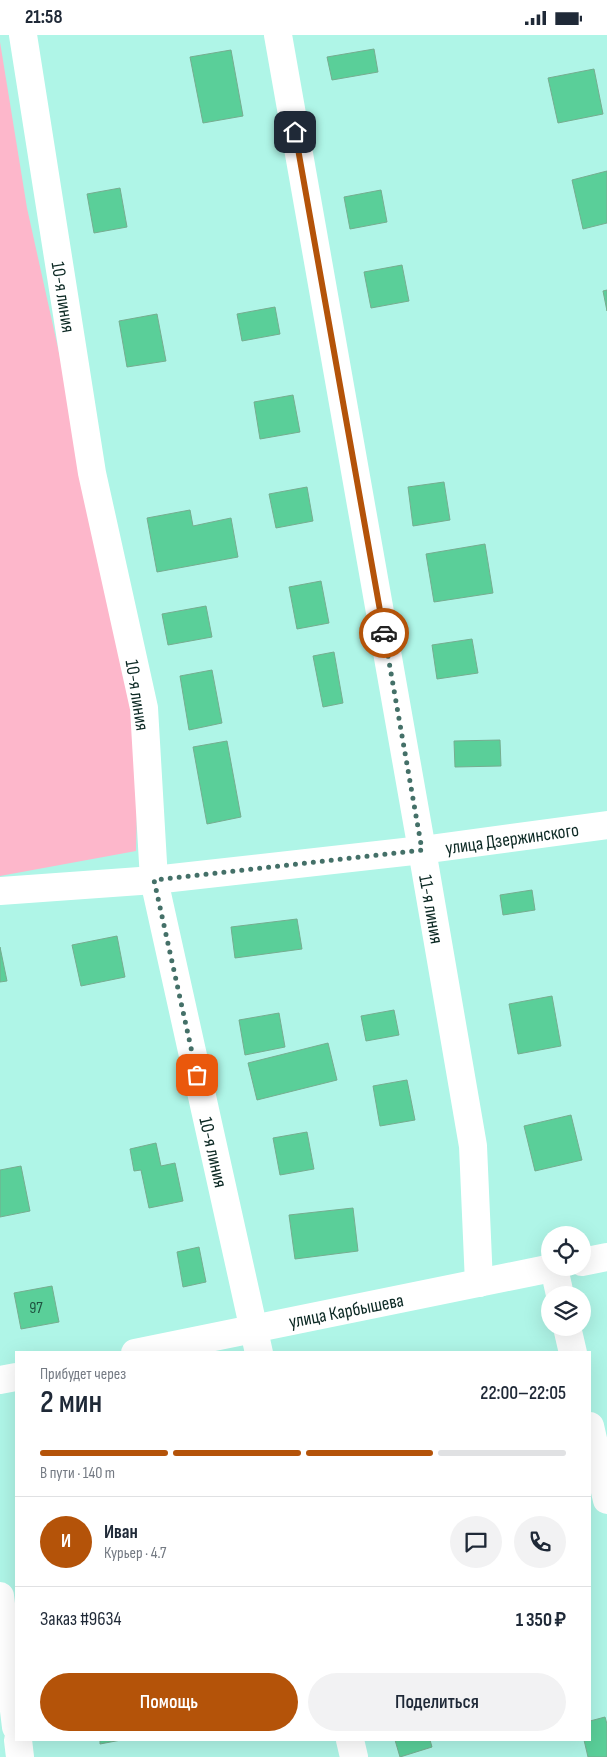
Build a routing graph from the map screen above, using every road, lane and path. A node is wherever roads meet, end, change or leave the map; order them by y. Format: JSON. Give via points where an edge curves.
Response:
{"nodes":[{"id":1,"x":23,"y":35,"type":"edge"},
{"id":2,"x":278,"y":35,"type":"edge"},
{"id":3,"x":607,"y":825,"type":"edge"},
{"id":4,"x":422,"y":850,"type":"junction"},
{"id":5,"x":154,"y":880,"type":"junction"},
{"id":6,"x":0,"y":891,"type":"edge"},
{"id":7,"x":607,"y":1257,"type":"edge"},
{"id":8,"x":591,"y":1260,"type":"edge"},
{"id":9,"x":541,"y":1271,"type":"edge"},
{"id":10,"x":479,"y":1283,"type":"junction"},
{"id":11,"x":569,"y":1336,"type":"edge"},
{"id":12,"x":257,"y":1340,"type":"edge"},
{"id":13,"x":154,"y":1351,"type":"edge"},
{"id":14,"x":573,"y":1351,"type":"edge"},
{"id":15,"x":15,"y":1377,"type":"edge"},
{"id":16,"x":0,"y":1380,"type":"edge"},
{"id":17,"x":591,"y":1430,"type":"edge"},
{"id":18,"x":607,"y":1499,"type":"edge"},
{"id":19,"x":0,"y":1596,"type":"edge"},
{"id":20,"x":15,"y":1719,"type":"edge"},
{"id":21,"x":18,"y":1741,"type":"edge"},
{"id":22,"x":350,"y":1741,"type":"edge"},
{"id":23,"x":20,"y":1757,"type":"edge"},
{"id":24,"x":354,"y":1757,"type":"edge"}],
"edges":[{"from":1,"to":5,"type":"street","name":"10-я линия","via":[[92,473],[144,708]]},
{"from":2,"to":4,"type":"street","name":"11-я линия"},
{"from":3,"to":4,"type":"street","name":"улица Дзержинского"},
{"from":4,"to":5,"type":"street","name":"улица Дзержинского"},
{"from":4,"to":10,"type":"street","name":"11-я линия","via":[[473,1146]]},
{"from":5,"to":6,"type":"street","name":"улица Дзержинского"},
{"from":5,"to":12,"type":"street","name":"10-я линия"},
{"from":7,"to":8,"type":"street"},
{"from":9,"to":10,"type":"street","name":"улица Карбышева"},
{"from":10,"to":12,"type":"street","name":"улица Карбышева"},
{"from":11,"to":14,"type":"street"},
{"from":12,"to":13,"type":"street","name":"улица Карбышева"},
{"from":15,"to":16,"type":"street"},
{"from":17,"to":18,"type":"street"},
{"from":19,"to":20,"type":"street"},
{"from":21,"to":23,"type":"street"},
{"from":22,"to":24,"type":"street"}]}
